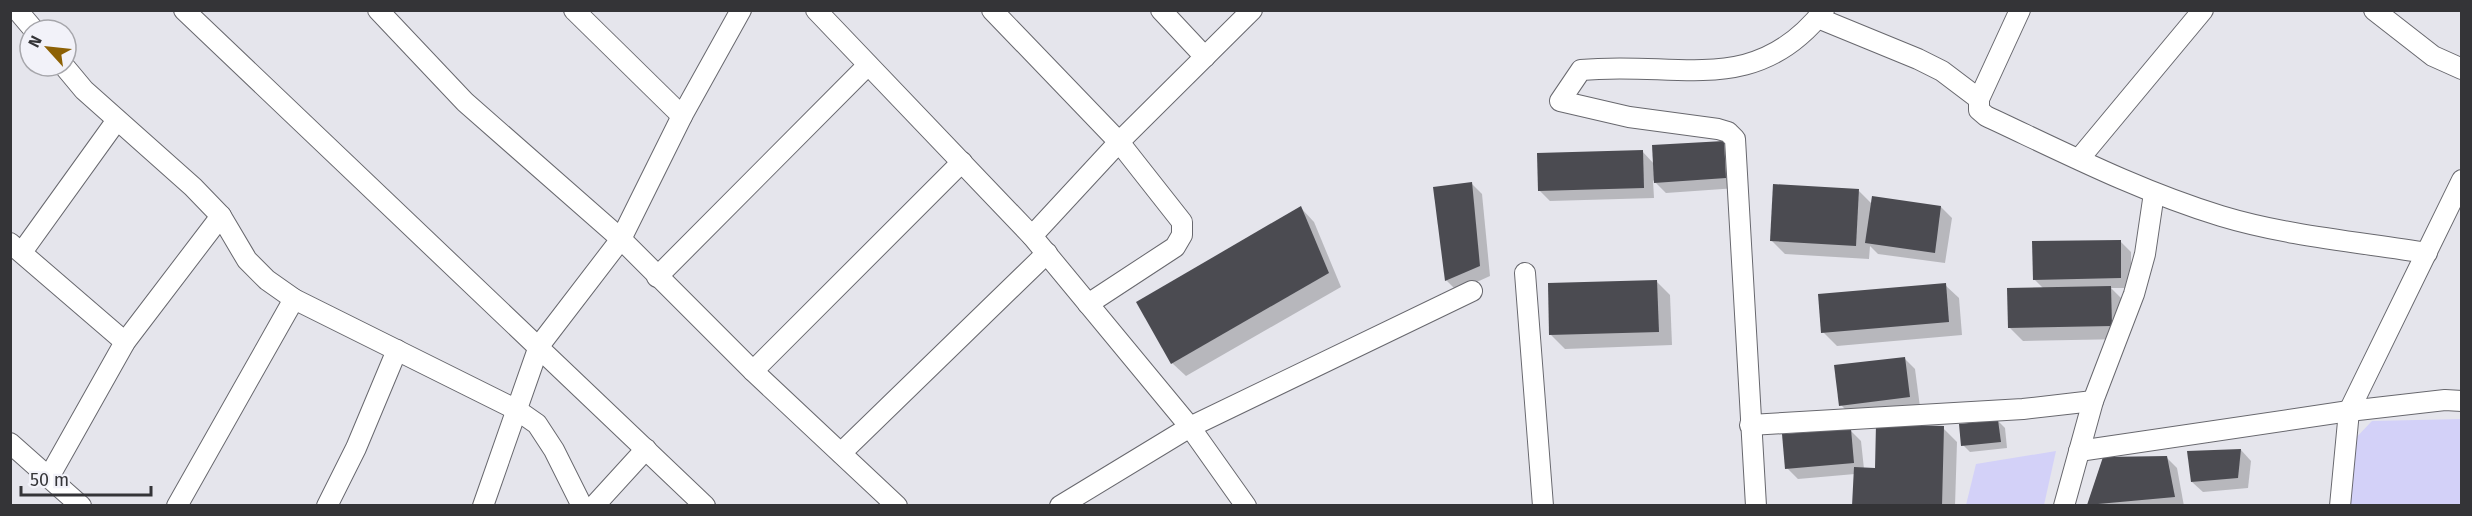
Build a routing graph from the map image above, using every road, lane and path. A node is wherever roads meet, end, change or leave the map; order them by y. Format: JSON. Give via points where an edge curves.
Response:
{"nodes":[{"id":1,"x":184,"y":10,"type":"edge"},
{"id":2,"x":378,"y":10,"type":"edge"},
{"id":3,"x":574,"y":10,"type":"edge"},
{"id":4,"x":741,"y":10,"type":"edge"},
{"id":5,"x":816,"y":10,"type":"edge"},
{"id":6,"x":992,"y":10,"type":"edge"},
{"id":7,"x":1161,"y":10,"type":"edge"},
{"id":8,"x":1252,"y":10,"type":"edge"},
{"id":9,"x":2020,"y":10,"type":"edge"},
{"id":10,"x":2203,"y":10,"type":"edge"},
{"id":11,"x":2374,"y":10,"type":"edge"},
{"id":12,"x":1821,"y":14,"type":"edge"},
{"id":13,"x":1206,"y":57,"type":"junction"},
{"id":14,"x":868,"y":65,"type":"junction"},
{"id":15,"x":2462,"y":69,"type":"edge"},
{"id":16,"x":74,"y":78,"type":"edge"},
{"id":17,"x":1979,"y":99,"type":"junction"},
{"id":18,"x":682,"y":116,"type":"junction"},
{"id":19,"x":117,"y":120,"type":"junction"},
{"id":20,"x":1119,"y":142,"type":"junction"},
{"id":21,"x":2079,"y":159,"type":"junction"},
{"id":22,"x":962,"y":162,"type":"junction"},
{"id":23,"x":2462,"y":180,"type":"edge"},
{"id":24,"x":2154,"y":193,"type":"junction"},
{"id":25,"x":221,"y":216,"type":"junction"},
{"id":26,"x":1032,"y":236,"type":"junction"},
{"id":27,"x":621,"y":239,"type":"junction"},
{"id":28,"x":16,"y":248,"type":"edge"},
{"id":29,"x":2427,"y":252,"type":"junction"},
{"id":30,"x":1047,"y":253,"type":"junction"},
{"id":31,"x":1525,"y":273,"type":"dead end"},
{"id":32,"x":657,"y":277,"type":"junction"},
{"id":33,"x":1472,"y":291,"type":"dead end"},
{"id":34,"x":294,"y":300,"type":"junction"},
{"id":35,"x":1088,"y":304,"type":"junction"},
{"id":36,"x":125,"y":342,"type":"junction"},
{"id":37,"x":539,"y":346,"type":"junction"},
{"id":38,"x":397,"y":350,"type":"junction"},
{"id":39,"x":753,"y":371,"type":"junction"},
{"id":40,"x":2093,"y":401,"type":"junction"},
{"id":41,"x":2462,"y":401,"type":"edge"},
{"id":42,"x":517,"y":410,"type":"junction"},
{"id":43,"x":2349,"y":411,"type":"junction"},
{"id":44,"x":1750,"y":425,"type":"junction"},
{"id":45,"x":1190,"y":427,"type":"junction"},
{"id":46,"x":10,"y":443,"type":"edge"},
{"id":47,"x":646,"y":449,"type":"junction"},
{"id":48,"x":2079,"y":451,"type":"junction"},
{"id":49,"x":842,"y":453,"type":"junction"},
{"id":50,"x":49,"y":477,"type":"junction"},
{"id":51,"x":81,"y":506,"type":"edge"},
{"id":52,"x":177,"y":506,"type":"edge"},
{"id":53,"x":327,"y":506,"type":"edge"},
{"id":54,"x":483,"y":506,"type":"edge"},
{"id":55,"x":582,"y":506,"type":"edge"},
{"id":56,"x":594,"y":506,"type":"edge"},
{"id":57,"x":705,"y":506,"type":"edge"},
{"id":58,"x":897,"y":506,"type":"edge"},
{"id":59,"x":1060,"y":506,"type":"edge"},
{"id":60,"x":1246,"y":506,"type":"edge"},
{"id":61,"x":1543,"y":506,"type":"edge"},
{"id":62,"x":1756,"y":506,"type":"edge"},
{"id":63,"x":2064,"y":506,"type":"edge"},
{"id":64,"x":2340,"y":506,"type":"edge"}],
"edges":[{"from":1,"to":37,"type":"street"},
{"from":2,"to":27,"type":"street","via":[[465,102]]},
{"from":3,"to":18,"type":"street"},
{"from":4,"to":18,"type":"street"},
{"from":5,"to":14,"type":"street"},
{"from":6,"to":20,"type":"street"},
{"from":7,"to":13,"type":"street"},
{"from":8,"to":13,"type":"street"},
{"from":9,"to":17,"type":"street"},
{"from":10,"to":21,"type":"street"},
{"from":11,"to":15,"type":"street","via":[[2433,56]]},
{"from":12,"to":17,"type":"street","via":[[1942,71]]},
{"from":12,"to":44,"type":"street","via":[[1806,33],[1766,60],[1740,67],[1581,70],[1560,101],[1629,117],[1718,129],[1734,139]]},
{"from":13,"to":20,"type":"street"},
{"from":14,"to":22,"type":"street"},
{"from":14,"to":32,"type":"street"},
{"from":16,"to":19,"type":"street"},
{"from":17,"to":21,"type":"street","via":[[1979,110],[1986,116]]},
{"from":18,"to":27,"type":"street"},
{"from":19,"to":25,"type":"street","via":[[193,186]]},
{"from":19,"to":28,"type":"street"},
{"from":20,"to":26,"type":"street"},
{"from":20,"to":35,"type":"street","via":[[1182,222],[1182,236],[1175,247]]},
{"from":21,"to":24,"type":"street"},
{"from":22,"to":26,"type":"street"},
{"from":22,"to":39,"type":"street"},
{"from":23,"to":29,"type":"street"},
{"from":24,"to":29,"type":"street","via":[[2250,224]]},
{"from":24,"to":40,"type":"street","via":[[2145,254],[2134,294]]},
{"from":25,"to":34,"type":"street","via":[[246,260]]},
{"from":25,"to":36,"type":"street"},
{"from":26,"to":30,"type":"street"},
{"from":27,"to":32,"type":"street"},
{"from":27,"to":37,"type":"street"},
{"from":28,"to":36,"type":"street"},
{"from":29,"to":43,"type":"street"},
{"from":30,"to":35,"type":"street"},
{"from":30,"to":49,"type":"street"},
{"from":31,"to":61,"type":"street"},
{"from":32,"to":39,"type":"street"},
{"from":33,"to":45,"type":"street"},
{"from":34,"to":38,"type":"street"},
{"from":34,"to":52,"type":"street"},
{"from":35,"to":45,"type":"street"},
{"from":36,"to":50,"type":"street"},
{"from":37,"to":42,"type":"street"},
{"from":37,"to":47,"type":"street"},
{"from":38,"to":42,"type":"street"},
{"from":38,"to":53,"type":"street"},
{"from":39,"to":49,"type":"street"},
{"from":40,"to":44,"type":"street","via":[[2023,409]]},
{"from":40,"to":48,"type":"street"},
{"from":41,"to":43,"type":"street"},
{"from":42,"to":54,"type":"street"},
{"from":42,"to":55,"type":"street","via":[[537,424],[555,450]]},
{"from":43,"to":48,"type":"street"},
{"from":43,"to":64,"type":"street"},
{"from":44,"to":62,"type":"street"},
{"from":45,"to":59,"type":"street"},
{"from":45,"to":60,"type":"street"},
{"from":46,"to":50,"type":"street"},
{"from":47,"to":56,"type":"street"},
{"from":47,"to":57,"type":"street"},
{"from":48,"to":63,"type":"street"},
{"from":49,"to":58,"type":"street"},
{"from":50,"to":51,"type":"street"}]}
